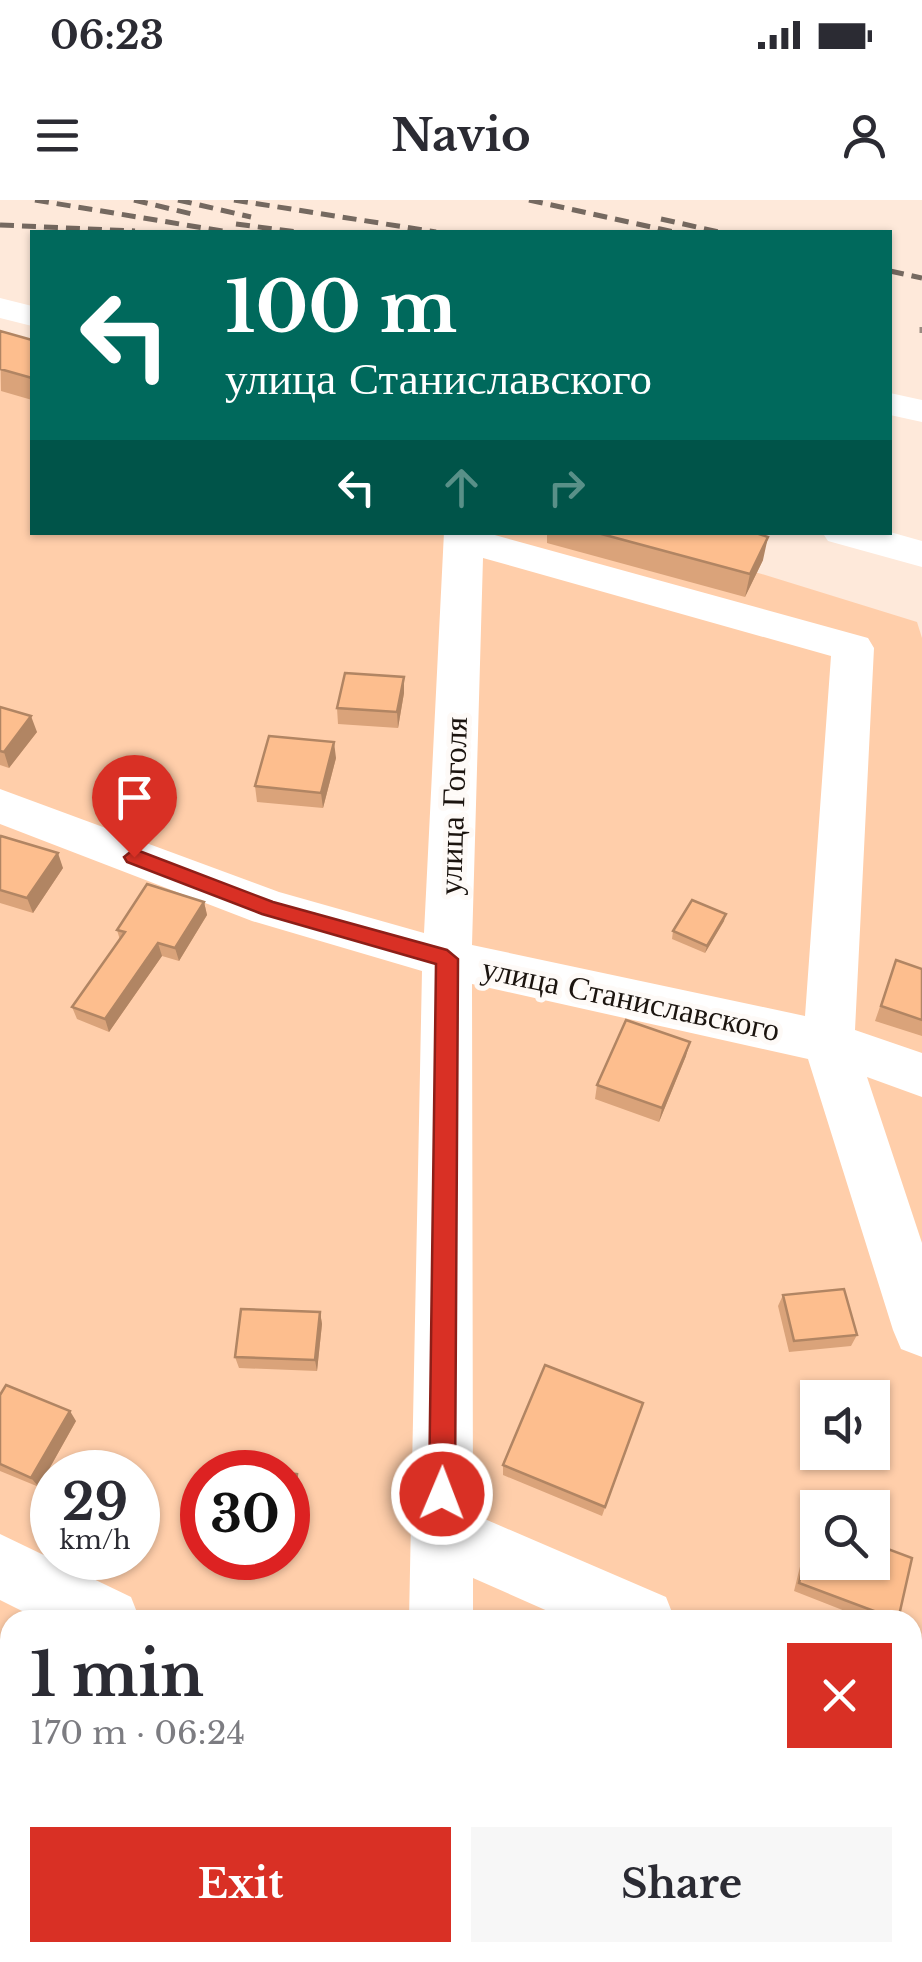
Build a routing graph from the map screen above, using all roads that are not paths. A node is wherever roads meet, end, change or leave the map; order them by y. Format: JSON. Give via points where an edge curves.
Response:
{"nodes":[{"id":1,"x":0,"y":308,"type":"edge"},
{"id":2,"x":30,"y":316,"type":"edge"},
{"id":3,"x":892,"y":404,"type":"edge"},
{"id":4,"x":922,"y":411,"type":"edge"},
{"id":5,"x":853,"y":535,"type":"edge"},
{"id":6,"x":464,"y":536,"type":"edge"},
{"id":7,"x":922,"y":554,"type":"edge"},
{"id":8,"x":0,"y":806,"type":"edge"},
{"id":9,"x":447,"y":959,"type":"junction"},
{"id":10,"x":829,"y":1042,"type":"junction"},
{"id":11,"x":922,"y":1075,"type":"edge"},
{"id":12,"x":922,"y":1330,"type":"edge"},
{"id":13,"x":442,"y":1532,"type":"junction"},
{"id":14,"x":0,"y":1566,"type":"edge"},
{"id":15,"x":88,"y":1610,"type":"edge"},
{"id":16,"x":440,"y":1610,"type":"edge"},
{"id":17,"x":621,"y":1610,"type":"edge"}],
"edges":[{"from":1,"to":2,"type":"street"},
{"from":3,"to":4,"type":"street"},
{"from":5,"to":7,"type":"street"},
{"from":6,"to":9,"type":"street","name":"улица Гоголя"},
{"from":6,"to":10,"type":"street","via":[[853,648]]},
{"from":8,"to":9,"type":"street","name":"улица Станиславского","via":[[269,908]]},
{"from":9,"to":10,"type":"street","name":"улица Станиславского"},
{"from":9,"to":13,"type":"street","name":"улица Гоголя"},
{"from":10,"to":11,"type":"street","name":"улица Станиславского"},
{"from":10,"to":12,"type":"street"},
{"from":13,"to":16,"type":"street","name":"улица Гоголя"},
{"from":13,"to":17,"type":"street"},
{"from":14,"to":15,"type":"street"}]}
